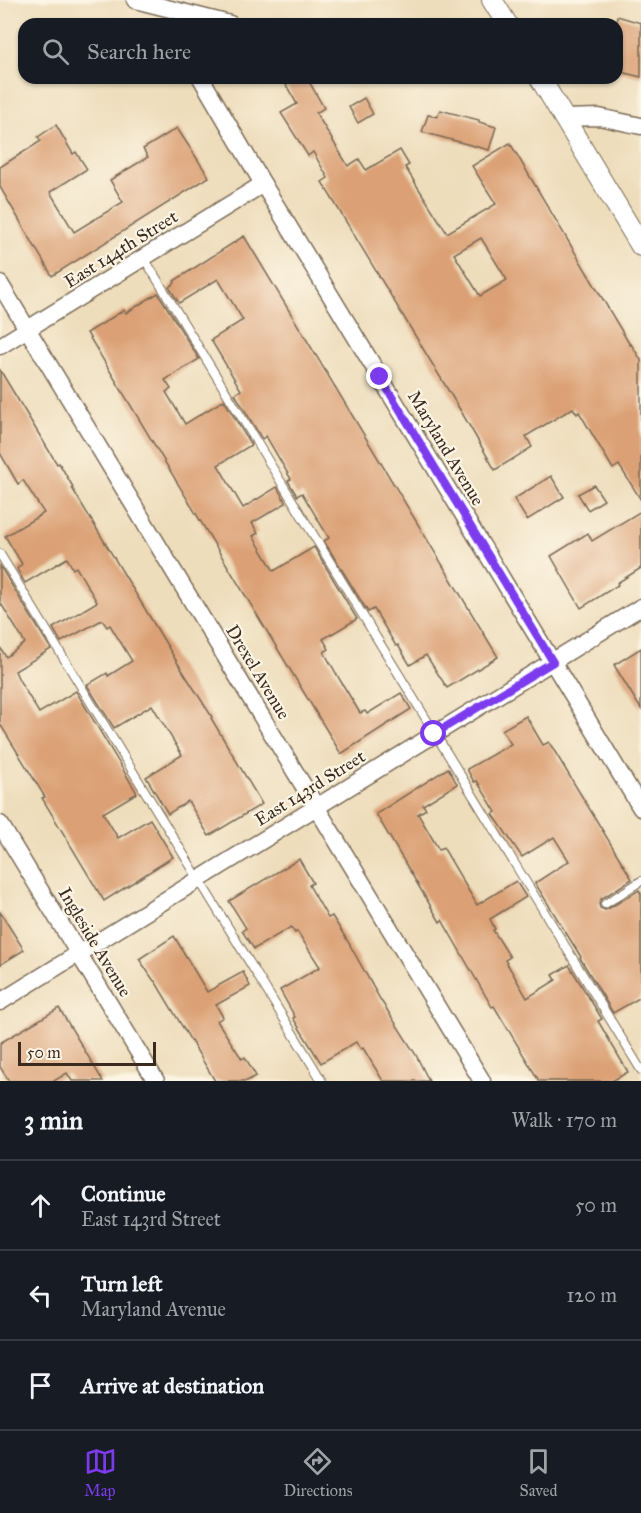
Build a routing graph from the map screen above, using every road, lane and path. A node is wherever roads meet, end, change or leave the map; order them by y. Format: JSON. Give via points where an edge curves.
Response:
{"nodes":[{"id":1,"x":135,"y":0,"type":"edge"},
{"id":2,"x":492,"y":0,"type":"edge"},
{"id":3,"x":194,"y":18,"type":"edge"},
{"id":4,"x":503,"y":18,"type":"edge"},
{"id":5,"x":205,"y":84,"type":"edge"},
{"id":6,"x":544,"y":84,"type":"edge"},
{"id":7,"x":565,"y":117,"type":"junction"},
{"id":8,"x":641,"y":126,"type":"edge"},
{"id":9,"x":263,"y":184,"type":"junction"},
{"id":10,"x":641,"y":246,"type":"edge"},
{"id":11,"x":144,"y":258,"type":"junction"},
{"id":12,"x":0,"y":284,"type":"edge"},
{"id":13,"x":27,"y":330,"type":"junction"},
{"id":14,"x":0,"y":346,"type":"edge"},
{"id":15,"x":0,"y":554,"type":"edge"},
{"id":16,"x":641,"y":608,"type":"edge"},
{"id":17,"x":553,"y":662,"type":"junction"},
{"id":18,"x":434,"y":734,"type":"junction"},
{"id":19,"x":317,"y":807,"type":"junction"},
{"id":20,"x":641,"y":808,"type":"edge"},
{"id":21,"x":0,"y":824,"type":"edge"},
{"id":22,"x":199,"y":879,"type":"junction"},
{"id":23,"x":641,"y":881,"type":"edge"},
{"id":24,"x":605,"y":904,"type":"dead end"},
{"id":25,"x":78,"y":954,"type":"junction"},
{"id":26,"x":0,"y":1002,"type":"edge"},
{"id":27,"x":641,"y":1070,"type":"edge"},
{"id":28,"x":156,"y":1081,"type":"edge"},
{"id":29,"x":322,"y":1081,"type":"edge"},
{"id":30,"x":482,"y":1081,"type":"edge"}],
"edges":[{"from":1,"to":3,"type":"street"},
{"from":2,"to":4,"type":"street"},
{"from":5,"to":9,"type":"street","name":"Maryland Avenue"},
{"from":6,"to":7,"type":"street"},
{"from":7,"to":8,"type":"street","via":[[599,117]]},
{"from":7,"to":10,"type":"street"},
{"from":9,"to":11,"type":"street","name":"East 144th Street"},
{"from":9,"to":17,"type":"street","name":"Maryland Avenue"},
{"from":11,"to":13,"type":"street","name":"East 144th Street"},
{"from":11,"to":18,"type":"lane"},
{"from":12,"to":13,"type":"street","name":"Drexel Avenue"},
{"from":13,"to":14,"type":"street","name":"East 144th Street"},
{"from":13,"to":19,"type":"street","name":"Drexel Avenue"},
{"from":15,"to":22,"type":"lane"},
{"from":16,"to":17,"type":"street","name":"East 143rd Street"},
{"from":17,"to":18,"type":"street","name":"East 143rd Street"},
{"from":17,"to":20,"type":"street","name":"Maryland Avenue"},
{"from":18,"to":19,"type":"street","name":"East 143rd Street"},
{"from":18,"to":27,"type":"lane"},
{"from":19,"to":22,"type":"street","name":"East 143rd Street"},
{"from":19,"to":30,"type":"street","name":"Drexel Avenue"},
{"from":21,"to":25,"type":"street","name":"Ingleside Avenue"},
{"from":22,"to":25,"type":"street","name":"East 143rd Street"},
{"from":22,"to":29,"type":"lane"},
{"from":23,"to":24,"type":"lane"},
{"from":25,"to":26,"type":"street","name":"East 143rd Street"},
{"from":25,"to":28,"type":"street","name":"Ingleside Avenue"}]}
